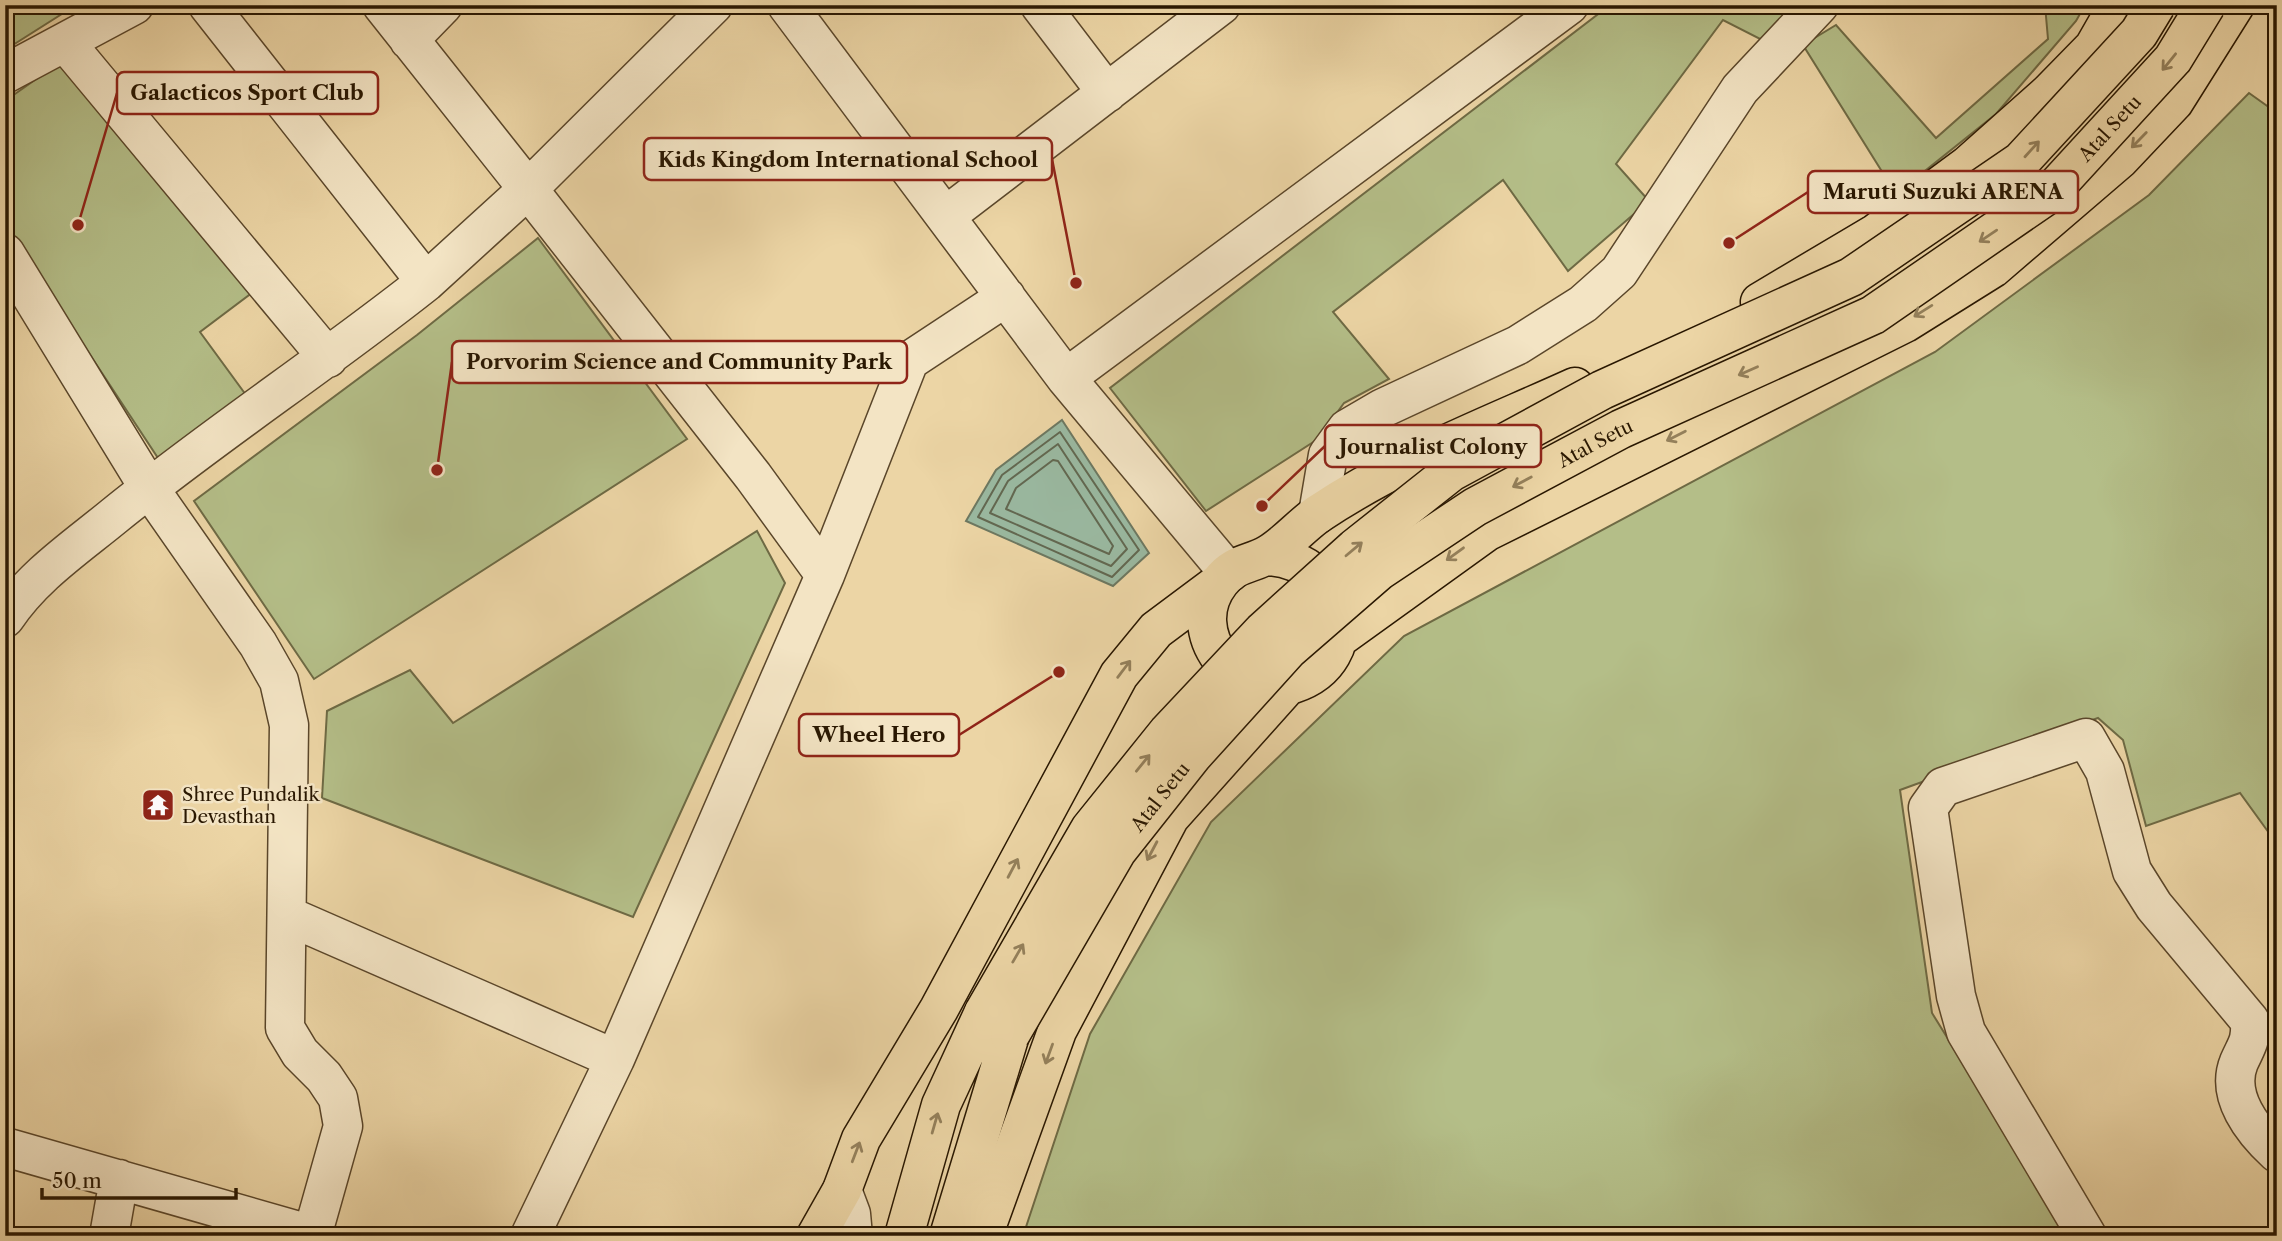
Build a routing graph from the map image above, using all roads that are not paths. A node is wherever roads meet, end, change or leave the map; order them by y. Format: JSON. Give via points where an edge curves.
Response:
{"nodes":[{"id":1,"x":134,"y":5,"type":"edge"},
{"id":2,"x":208,"y":5,"type":"edge"},
{"id":3,"x":382,"y":5,"type":"edge"},
{"id":4,"x":443,"y":5,"type":"edge"},
{"id":5,"x":713,"y":5,"type":"edge"},
{"id":6,"x":787,"y":5,"type":"edge"},
{"id":7,"x":1040,"y":5,"type":"edge"},
{"id":8,"x":1221,"y":5,"type":"edge"},
{"id":9,"x":1569,"y":5,"type":"edge"},
{"id":10,"x":1819,"y":5,"type":"edge"},
{"id":11,"x":2118,"y":5,"type":"edge"},
{"id":12,"x":2156,"y":5,"type":"edge"},
{"id":13,"x":2206,"y":5,"type":"edge"},
{"id":14,"x":2235,"y":5,"type":"edge"},
{"id":15,"x":410,"y":40,"type":"junction"},
{"id":16,"x":65,"y":42,"type":"junction"},
{"id":17,"x":5,"y":74,"type":"edge"},
{"id":18,"x":1107,"y":93,"type":"junction"},
{"id":19,"x":528,"y":189,"type":"junction"},
{"id":20,"x":947,"y":215,"type":"junction"},
{"id":21,"x":5,"y":253,"type":"edge"},
{"id":22,"x":426,"y":282,"type":"junction"},
{"id":23,"x":1006,"y":297,"type":"junction"},
{"id":24,"x":328,"y":358,"type":"junction"},
{"id":25,"x":1066,"y":378,"type":"junction"},
{"id":26,"x":149,"y":488,"type":"junction"},
{"id":27,"x":1318,"y":514,"type":"junction"},
{"id":28,"x":1267,"y":556,"type":"junction"},
{"id":29,"x":825,"y":575,"type":"junction"},
{"id":30,"x":1224,"y":578,"type":"junction"},
{"id":31,"x":5,"y":618,"type":"edge"},
{"id":32,"x":1336,"y":640,"type":"junction"},
{"id":33,"x":1288,"y":685,"type":"junction"},
{"id":34,"x":288,"y":916,"type":"junction"},
{"id":35,"x":2263,"y":1013,"type":"edge"},
{"id":36,"x":997,"y":1023,"type":"junction"},
{"id":37,"x":615,"y":1059,"type":"junction"},
{"id":38,"x":5,"y":1147,"type":"edge"},
{"id":39,"x":2277,"y":1153,"type":"edge"},
{"id":40,"x":119,"y":1179,"type":"junction"},
{"id":41,"x":842,"y":1189,"type":"junction"},
{"id":42,"x":314,"y":1235,"type":"edge"},
{"id":43,"x":109,"y":1236,"type":"edge"},
{"id":44,"x":530,"y":1236,"type":"edge"},
{"id":45,"x":816,"y":1236,"type":"edge"},
{"id":46,"x":853,"y":1236,"type":"edge"},
{"id":47,"x":904,"y":1236,"type":"edge"},
{"id":48,"x":949,"y":1236,"type":"edge"},
{"id":49,"x":983,"y":1236,"type":"edge"},
{"id":50,"x":2087,"y":1236,"type":"edge"}],
"edges":[{"from":1,"to":16,"type":"street"},
{"from":2,"to":22,"type":"street"},
{"from":3,"to":15,"type":"street"},
{"from":4,"to":15,"type":"street"},
{"from":5,"to":19,"type":"street"},
{"from":6,"to":20,"type":"street"},
{"from":7,"to":18,"type":"street"},
{"from":8,"to":18,"type":"street"},
{"from":9,"to":25,"type":"street"},
{"from":10,"to":27,"type":"street","via":[[1740,89],[1619,272],[1583,304],[1518,345],[1347,429],[1328,455]]},
{"from":11,"to":27,"type":"main road","via":[[2094,47],[2049,93],[1968,165],[1876,233],[1777,294],[1411,462]]},
{"from":36,"to":12,"type":"main road","name":"Atal Setu","one_way":true,"bridge":true,"via":[[1099,818],[1168,732],[1262,631],[1355,548],[1451,472],[1602,390],[1851,277],[2021,161],[2138,33]]},
{"from":13,"to":36,"type":"main road","name":"Atal Setu","one_way":true,"bridge":true,"via":[[2173,59],[2050,193],[1873,315],[1621,429],[1475,507],[1379,571],[1288,650],[1185,766],[1118,850]]},
{"from":14,"to":32,"type":"main road","one_way":true,"via":[[2174,103],[2120,159],[1993,268],[1905,323],[1486,532]]},
{"from":15,"to":19,"type":"street"},
{"from":16,"to":17,"type":"street"},
{"from":16,"to":24,"type":"street"},
{"from":18,"to":20,"type":"street"},
{"from":19,"to":22,"type":"street"},
{"from":19,"to":29,"type":"street"},
{"from":20,"to":23,"type":"street"},
{"from":21,"to":26,"type":"street"},
{"from":22,"to":24,"type":"street"},
{"from":23,"to":25,"type":"street"},
{"from":23,"to":29,"type":"street","via":[[909,361]]},
{"from":24,"to":26,"type":"street"},
{"from":25,"to":30,"type":"street"},
{"from":26,"to":31,"type":"street","via":[[46,571]]},
{"from":26,"to":34,"type":"street","via":[[279,681],[289,725]]},
{"from":27,"to":28,"type":"main road"},
{"from":28,"to":30,"type":"main road","via":[[1251,559]]},
{"from":28,"to":32,"type":"main road","via":[[1286,556],[1318,573],[1337,604]]},
{"from":29,"to":37,"type":"street"},
{"from":30,"to":33,"type":"main road","via":[[1209,605],[1208,620],[1209,635],[1221,661],[1244,680]]},
{"from":41,"to":30,"type":"main road","one_way":true,"via":[[861,1139],[939,1009],[1119,675],[1156,630]]},
{"from":32,"to":33,"type":"main road","via":[[1318,669]]},
{"from":33,"to":49,"type":"main road","one_way":true,"via":[[1170,817],[1057,1031]]},
{"from":34,"to":37,"type":"street"},
{"from":34,"to":42,"type":"street","via":[[285,1028],[338,1098],[343,1126]]},
{"from":35,"to":39,"type":"street","via":[[2238,1064],[2235,1085],[2240,1105]]},
{"from":35,"to":50,"type":"street","via":[[2154,906],[2132,871],[2105,771],[2086,738],[1943,788],[1928,808],[1956,996],[1966,1032]]},
{"from":47,"to":36,"type":"main road","one_way":true,"via":[[940,1105]]},
{"from":36,"to":48,"type":"main road"},
{"from":37,"to":44,"type":"street"},
{"from":38,"to":40,"type":"street"},
{"from":40,"to":42,"type":"street"},
{"from":40,"to":43,"type":"street"},
{"from":41,"to":45,"type":"main road"},
{"from":41,"to":46,"type":"street"}]}
